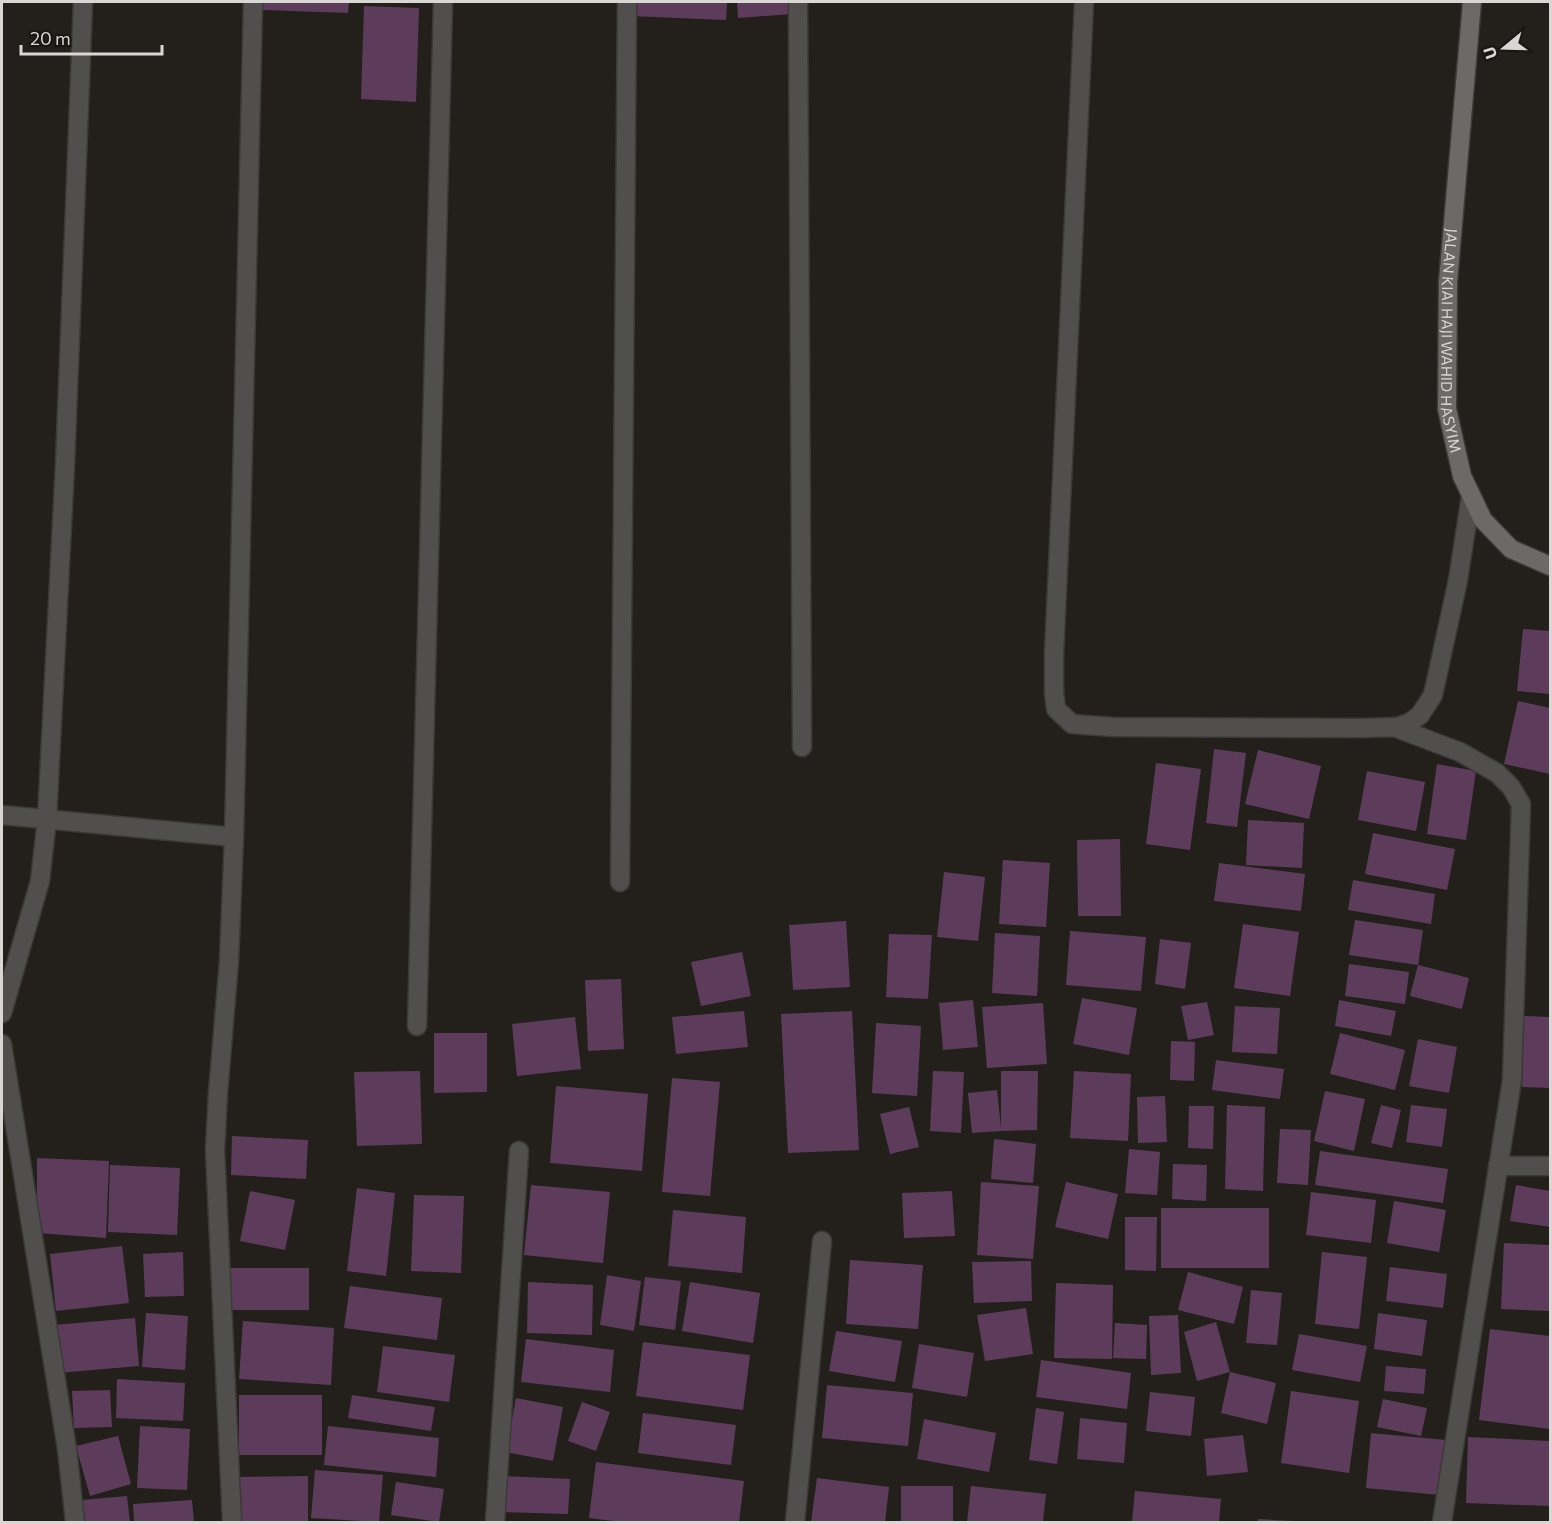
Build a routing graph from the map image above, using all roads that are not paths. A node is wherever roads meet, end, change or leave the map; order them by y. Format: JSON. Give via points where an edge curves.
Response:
{"nodes":[{"id":1,"x":83,"y":2,"type":"edge"},
{"id":2,"x":253,"y":2,"type":"edge"},
{"id":3,"x":443,"y":2,"type":"edge"},
{"id":4,"x":627,"y":2,"type":"edge"},
{"id":5,"x":798,"y":2,"type":"edge"},
{"id":6,"x":1084,"y":2,"type":"edge"},
{"id":7,"x":1472,"y":2,"type":"edge"},
{"id":8,"x":1471,"y":496,"type":"junction"},
{"id":9,"x":1551,"y":566,"type":"edge"},
{"id":10,"x":1394,"y":727,"type":"junction"},
{"id":11,"x":802,"y":747,"type":"dead end"},
{"id":12,"x":2,"y":815,"type":"edge"},
{"id":13,"x":46,"y":819,"type":"junction"},
{"id":14,"x":234,"y":837,"type":"junction"},
{"id":15,"x":620,"y":882,"type":"dead end"},
{"id":16,"x":2,"y":1012,"type":"edge"},
{"id":17,"x":417,"y":1026,"type":"dead end"},
{"id":18,"x":2,"y":1044,"type":"edge"},
{"id":19,"x":519,"y":1151,"type":"dead end"},
{"id":20,"x":1498,"y":1166,"type":"junction"},
{"id":21,"x":1551,"y":1166,"type":"edge"},
{"id":22,"x":822,"y":1241,"type":"dead end"},
{"id":23,"x":75,"y":1522,"type":"edge"},
{"id":24,"x":232,"y":1522,"type":"edge"},
{"id":25,"x":495,"y":1522,"type":"edge"},
{"id":26,"x":795,"y":1522,"type":"edge"},
{"id":27,"x":1442,"y":1522,"type":"edge"}],
"edges":[{"from":1,"to":13,"type":"street"},
{"from":2,"to":14,"type":"street"},
{"from":3,"to":17,"type":"street"},
{"from":4,"to":15,"type":"street"},
{"from":5,"to":11,"type":"street"},
{"from":6,"to":10,"type":"street","via":[[1054,643],[1056,709],[1072,724],[1113,727]]},
{"from":7,"to":8,"type":"street","name":"JALAN KIAI HAJI WAHID HASYIM","via":[[1448,282],[1447,409],[1462,476]]},
{"from":8,"to":9,"type":"street","name":"JALAN KIAI HAJI WAHID HASYIM","via":[[1484,520],[1511,549]]},
{"from":8,"to":10,"type":"street","via":[[1433,695],[1420,715]]},
{"from":10,"to":20,"type":"street","via":[[1460,752],[1497,773],[1521,804],[1512,1080]]},
{"from":12,"to":13,"type":"street"},
{"from":13,"to":14,"type":"street"},
{"from":13,"to":16,"type":"street","via":[[40,881]]},
{"from":14,"to":24,"type":"street","via":[[215,1150]]},
{"from":18,"to":23,"type":"street"},
{"from":19,"to":25,"type":"street"},
{"from":20,"to":21,"type":"street"},
{"from":20,"to":27,"type":"street"},
{"from":22,"to":26,"type":"street"}]}
